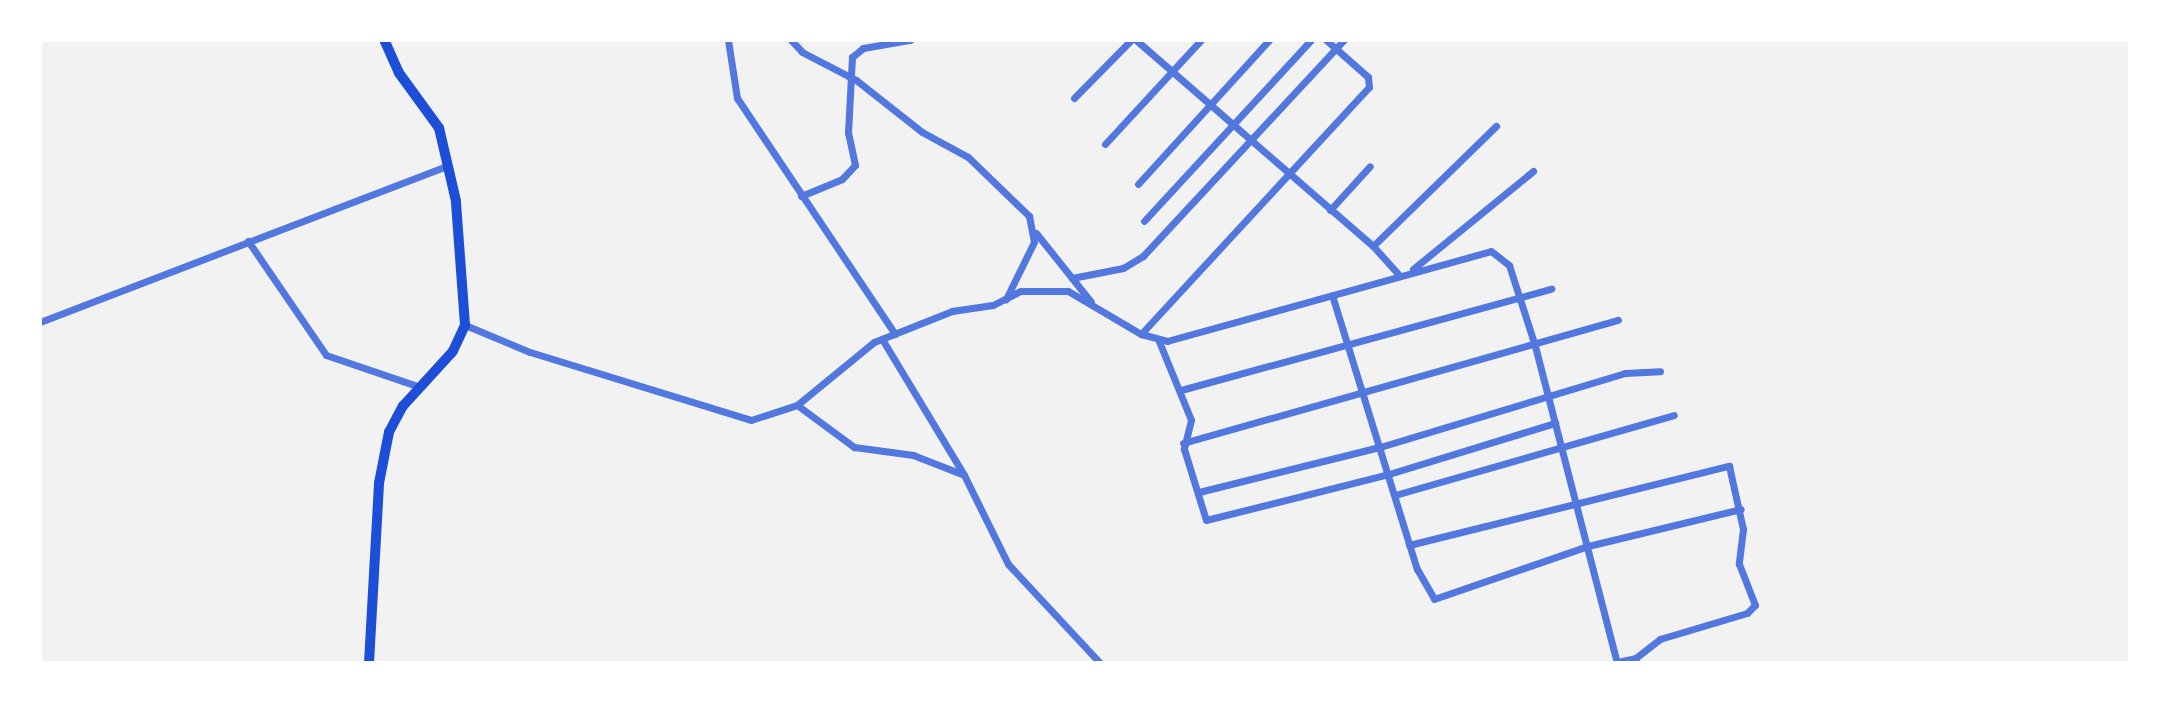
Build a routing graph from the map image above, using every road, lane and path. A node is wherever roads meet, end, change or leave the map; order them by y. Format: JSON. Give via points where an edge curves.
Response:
{"nodes":[{"id":1,"x":384,"y":40,"type":"edge"},
{"id":2,"x":728,"y":40,"type":"edge"},
{"id":3,"x":791,"y":40,"type":"edge"},
{"id":4,"x":910,"y":40,"type":"edge"},
{"id":5,"x":1134,"y":40,"type":"edge"},
{"id":6,"x":1201,"y":40,"type":"edge"},
{"id":7,"x":1269,"y":40,"type":"edge"},
{"id":8,"x":1311,"y":40,"type":"edge"},
{"id":9,"x":1326,"y":40,"type":"edge"},
{"id":10,"x":1344,"y":40,"type":"edge"},
{"id":11,"x":1336,"y":48,"type":"junction"},
{"id":12,"x":1171,"y":71,"type":"junction"},
{"id":13,"x":852,"y":77,"type":"junction"},
{"id":14,"x":1074,"y":98,"type":"dead end"},
{"id":15,"x":1211,"y":105,"type":"junction"},
{"id":16,"x":1232,"y":124,"type":"junction"},
{"id":17,"x":1496,"y":126,"type":"dead end"},
{"id":18,"x":1251,"y":141,"type":"junction"},
{"id":19,"x":1105,"y":144,"type":"dead end"},
{"id":20,"x":448,"y":165,"type":"junction"},
{"id":21,"x":1370,"y":166,"type":"dead end"},
{"id":22,"x":1533,"y":171,"type":"dead end"},
{"id":23,"x":1289,"y":175,"type":"junction"},
{"id":24,"x":1138,"y":184,"type":"dead end"},
{"id":25,"x":801,"y":196,"type":"junction"},
{"id":26,"x":1330,"y":210,"type":"junction"},
{"id":27,"x":1144,"y":221,"type":"dead end"},
{"id":28,"x":1036,"y":233,"type":"junction"},
{"id":29,"x":248,"y":241,"type":"junction"},
{"id":30,"x":1373,"y":246,"type":"junction"},
{"id":31,"x":1404,"y":275,"type":"junction"},
{"id":32,"x":1072,"y":278,"type":"junction"},
{"id":33,"x":1551,"y":289,"type":"dead end"},
{"id":34,"x":1332,"y":295,"type":"junction"},
{"id":35,"x":1006,"y":299,"type":"junction"},
{"id":36,"x":1521,"y":300,"type":"junction"},
{"id":37,"x":1095,"y":306,"type":"junction"},
{"id":38,"x":1618,"y":320,"type":"dead end"},
{"id":39,"x":40,"y":322,"type":"edge"},
{"id":40,"x":465,"y":325,"type":"junction"},
{"id":41,"x":895,"y":334,"type":"junction"},
{"id":42,"x":1141,"y":334,"type":"junction"},
{"id":43,"x":882,"y":339,"type":"junction"},
{"id":44,"x":1158,"y":339,"type":"junction"},
{"id":45,"x":1348,"y":346,"type":"junction"},
{"id":46,"x":1535,"y":346,"type":"junction"},
{"id":47,"x":1660,"y":371,"type":"dead end"},
{"id":48,"x":420,"y":387,"type":"junction"},
{"id":49,"x":1181,"y":390,"type":"junction"},
{"id":50,"x":1363,"y":396,"type":"junction"},
{"id":51,"x":1549,"y":398,"type":"junction"},
{"id":52,"x":797,"y":405,"type":"junction"},
{"id":53,"x":1674,"y":415,"type":"dead end"},
{"id":54,"x":1555,"y":423,"type":"junction"},
{"id":55,"x":1183,"y":443,"type":"junction"},
{"id":56,"x":1380,"y":447,"type":"junction"},
{"id":57,"x":1561,"y":448,"type":"junction"},
{"id":58,"x":1389,"y":474,"type":"junction"},
{"id":59,"x":964,"y":475,"type":"junction"},
{"id":60,"x":1199,"y":492,"type":"junction"},
{"id":61,"x":1395,"y":495,"type":"junction"},
{"id":62,"x":1576,"y":501,"type":"junction"},
{"id":63,"x":1741,"y":509,"type":"junction"},
{"id":64,"x":1409,"y":545,"type":"junction"},
{"id":65,"x":1588,"y":546,"type":"junction"},
{"id":66,"x":1617,"y":662,"type":"edge"},
{"id":67,"x":369,"y":663,"type":"edge"},
{"id":68,"x":1100,"y":663,"type":"edge"}],
"edges":[{"from":1,"to":20,"type":"main road","via":[[399,73],[433,117]]},
{"from":2,"to":25,"type":"street","via":[[737,98]]},
{"from":3,"to":13,"type":"street","via":[[802,52]]},
{"from":4,"to":13,"type":"street","via":[[856,51]]},
{"from":5,"to":12,"type":"street"},
{"from":5,"to":14,"type":"street"},
{"from":6,"to":12,"type":"street"},
{"from":7,"to":15,"type":"street"},
{"from":8,"to":16,"type":"street"},
{"from":9,"to":11,"type":"street"},
{"from":10,"to":11,"type":"street"},
{"from":11,"to":18,"type":"street"},
{"from":11,"to":23,"type":"street","via":[[1371,83]]},
{"from":12,"to":15,"type":"street"},
{"from":12,"to":19,"type":"street"},
{"from":13,"to":25,"type":"street","via":[[848,133],[855,165],[842,179]]},
{"from":13,"to":28,"type":"street","via":[[922,132],[968,157],[1029,216]]},
{"from":15,"to":16,"type":"street"},
{"from":15,"to":24,"type":"street"},
{"from":16,"to":18,"type":"street"},
{"from":16,"to":27,"type":"street"},
{"from":17,"to":30,"type":"street"},
{"from":18,"to":23,"type":"street"},
{"from":18,"to":32,"type":"street","via":[[1133,264]]},
{"from":20,"to":29,"type":"street"},
{"from":20,"to":40,"type":"main road"},
{"from":21,"to":26,"type":"street"},
{"from":22,"to":31,"type":"street"},
{"from":23,"to":26,"type":"street"},
{"from":23,"to":42,"type":"street"},
{"from":25,"to":41,"type":"street"},
{"from":26,"to":30,"type":"street"},
{"from":28,"to":32,"type":"street"},
{"from":28,"to":35,"type":"street"},
{"from":29,"to":39,"type":"street"},
{"from":29,"to":48,"type":"street","via":[[326,355]]},
{"from":30,"to":31,"type":"street"},
{"from":31,"to":34,"type":"street"},
{"from":31,"to":36,"type":"street","via":[[1491,251],[1509,265]]},
{"from":32,"to":37,"type":"street"},
{"from":33,"to":36,"type":"street"},
{"from":34,"to":44,"type":"street","via":[[1167,341]]},
{"from":34,"to":45,"type":"street"},
{"from":35,"to":37,"type":"street","via":[[1021,291],[1054,287]]},
{"from":35,"to":41,"type":"street","via":[[977,311],[952,311]]},
{"from":36,"to":45,"type":"street"},
{"from":36,"to":46,"type":"street"},
{"from":37,"to":42,"type":"street"},
{"from":38,"to":46,"type":"street"},
{"from":40,"to":48,"type":"main road","via":[[453,351]]},
{"from":40,"to":52,"type":"street","via":[[530,352],[624,377],[736,418],[769,418]]},
{"from":41,"to":43,"type":"street"},
{"from":42,"to":44,"type":"street"},
{"from":43,"to":52,"type":"street"},
{"from":43,"to":59,"type":"street"},
{"from":44,"to":49,"type":"street"},
{"from":45,"to":49,"type":"street"},
{"from":45,"to":50,"type":"street"},
{"from":46,"to":50,"type":"street"},
{"from":46,"to":51,"type":"street"},
{"from":47,"to":51,"type":"street","via":[[1625,373]]},
{"from":48,"to":67,"type":"main road","via":[[394,418],[379,483]]},
{"from":49,"to":55,"type":"street","via":[[1191,425]]},
{"from":50,"to":55,"type":"street"},
{"from":50,"to":56,"type":"street"},
{"from":51,"to":54,"type":"street"},
{"from":51,"to":56,"type":"street"},
{"from":52,"to":59,"type":"street","via":[[854,447],[913,455]]},
{"from":53,"to":57,"type":"street"},
{"from":54,"to":57,"type":"street"},
{"from":54,"to":58,"type":"street"},
{"from":55,"to":60,"type":"street"},
{"from":56,"to":58,"type":"street"},
{"from":56,"to":60,"type":"street"},
{"from":57,"to":61,"type":"street"},
{"from":57,"to":62,"type":"street"},
{"from":58,"to":60,"type":"street","via":[[1206,520]]},
{"from":58,"to":61,"type":"street"},
{"from":59,"to":68,"type":"street","via":[[1008,564]]},
{"from":61,"to":64,"type":"street"},
{"from":62,"to":63,"type":"street","via":[[1725,465],[1732,468]]},
{"from":62,"to":64,"type":"street"},
{"from":62,"to":65,"type":"street"},
{"from":63,"to":65,"type":"street"},
{"from":63,"to":66,"type":"street","via":[[1739,564],[1755,600],[1751,610],[1660,639],[1636,658]]},
{"from":64,"to":65,"type":"street","via":[[1434,599]]},
{"from":65,"to":66,"type":"street"}]}
